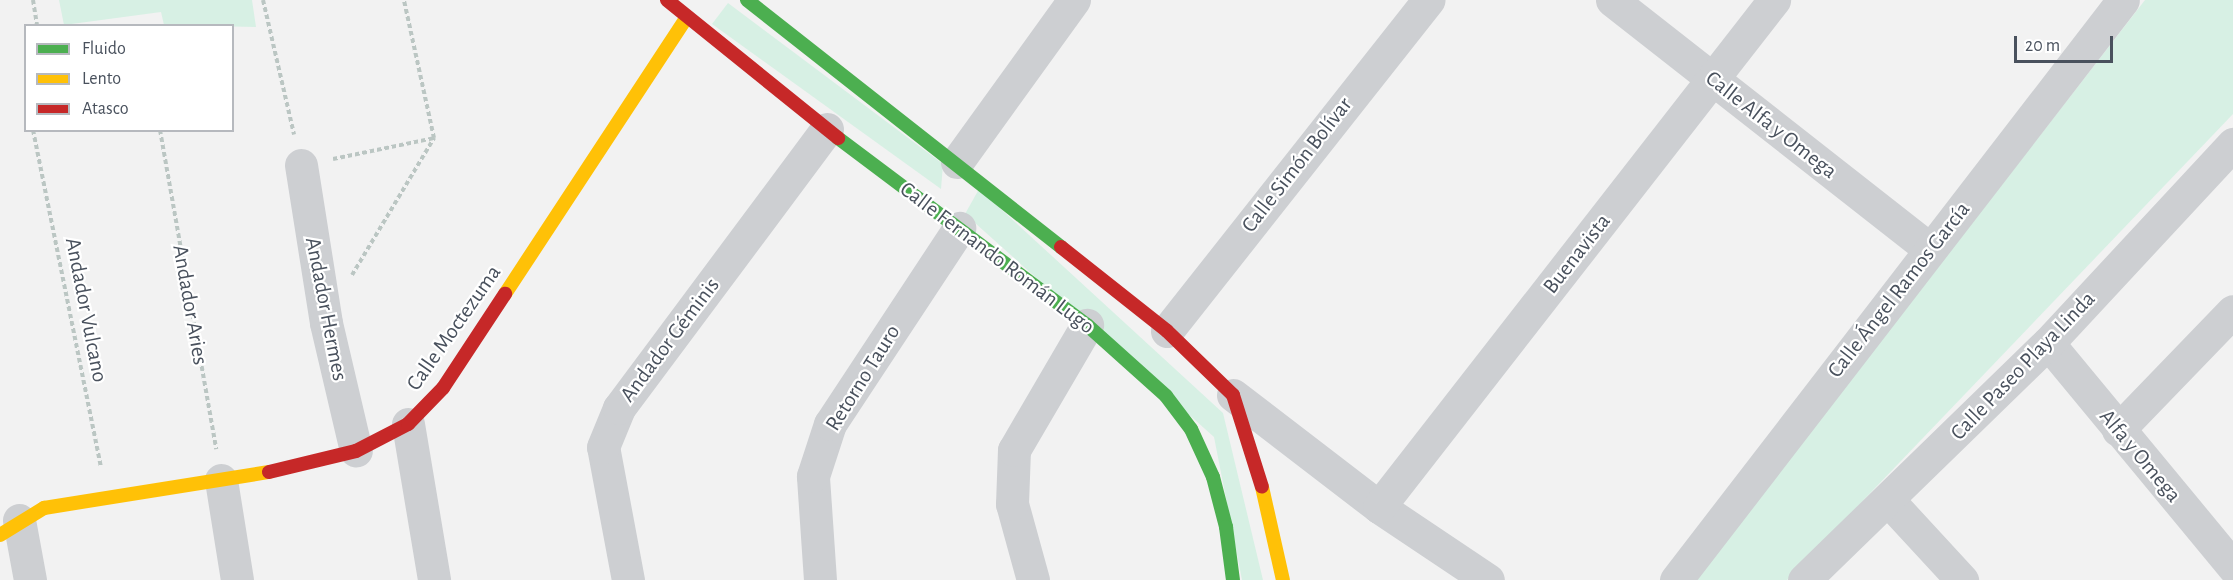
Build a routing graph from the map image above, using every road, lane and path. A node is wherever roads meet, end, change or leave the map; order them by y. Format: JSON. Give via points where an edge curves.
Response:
{"nodes":[{"id":1,"x":33,"y":0,"type":"edge"},
{"id":2,"x":263,"y":0,"type":"edge"},
{"id":3,"x":404,"y":0,"type":"edge"},
{"id":4,"x":667,"y":0,"type":"edge"},
{"id":5,"x":747,"y":0,"type":"edge"},
{"id":6,"x":1074,"y":0,"type":"edge"},
{"id":7,"x":1428,"y":0,"type":"edge"},
{"id":8,"x":1612,"y":0,"type":"edge"},
{"id":9,"x":1774,"y":0,"type":"edge"},
{"id":10,"x":2123,"y":0,"type":"edge"},
{"id":11,"x":687,"y":17,"type":"junction"},
{"id":12,"x":37,"y":24,"type":"edge"},
{"id":13,"x":1713,"y":80,"type":"junction"},
{"id":14,"x":827,"y":129,"type":"junction"},
{"id":15,"x":33,"y":132,"type":"edge"},
{"id":16,"x":160,"y":132,"type":"edge"},
{"id":17,"x":434,"y":138,"type":"junction"},
{"id":18,"x":2233,"y":144,"type":"edge"},
{"id":19,"x":957,"y":162,"type":"junction"},
{"id":20,"x":301,"y":165,"type":"junction"},
{"id":21,"x":959,"y":228,"type":"junction"},
{"id":22,"x":1930,"y":249,"type":"junction"},
{"id":23,"x":2233,"y":311,"type":"edge"},
{"id":24,"x":326,"y":323,"type":"junction"},
{"id":25,"x":1087,"y":326,"type":"junction"},
{"id":26,"x":1167,"y":331,"type":"junction"},
{"id":27,"x":2048,"y":343,"type":"junction"},
{"id":28,"x":1233,"y":395,"type":"junction"},
{"id":29,"x":408,"y":424,"type":"junction"},
{"id":30,"x":2118,"y":430,"type":"junction"},
{"id":31,"x":356,"y":451,"type":"junction"},
{"id":32,"x":221,"y":480,"type":"junction"},
{"id":33,"x":107,"y":496,"type":"junction"},
{"id":34,"x":1888,"y":501,"type":"junction"},
{"id":35,"x":1379,"y":507,"type":"junction"},
{"id":36,"x":10,"y":527,"type":"edge"},
{"id":37,"x":2233,"y":567,"type":"edge"},
{"id":38,"x":30,"y":580,"type":"edge"},
{"id":39,"x":237,"y":580,"type":"edge"},
{"id":40,"x":434,"y":580,"type":"edge"},
{"id":41,"x":628,"y":580,"type":"edge"},
{"id":42,"x":820,"y":580,"type":"edge"},
{"id":43,"x":1033,"y":580,"type":"edge"},
{"id":44,"x":1233,"y":580,"type":"edge"},
{"id":45,"x":1283,"y":580,"type":"edge"},
{"id":46,"x":1488,"y":580,"type":"edge"},
{"id":47,"x":1676,"y":580,"type":"edge"},
{"id":48,"x":1804,"y":580,"type":"edge"},
{"id":49,"x":1962,"y":580,"type":"edge"}],
"edges":[{"from":1,"to":12,"type":"path"},
{"from":2,"to":20,"type":"path"},
{"from":3,"to":17,"type":"path"},
{"from":4,"to":11,"type":"street","name":"Calle Fernando Román Lugo"},
{"from":5,"to":19,"type":"street","name":"Calle Fernando Román Lugo"},
{"from":6,"to":19,"type":"street"},
{"from":7,"to":26,"type":"street","name":"Calle Simón Bolívar"},
{"from":8,"to":13,"type":"street","name":"Calle Alfa y Omega"},
{"from":9,"to":13,"type":"street","name":"Buenavista"},
{"from":10,"to":22,"type":"street","name":"Calle Ángel Ramos García"},
{"from":11,"to":14,"type":"street","name":"Calle Fernando Román Lugo"},
{"from":11,"to":29,"type":"street","name":"Calle Moctezuma","via":[[443,388]]},
{"from":13,"to":22,"type":"street","name":"Calle Alfa y Omega"},
{"from":13,"to":35,"type":"street","name":"Buenavista"},
{"from":14,"to":21,"type":"street","name":"Calle Fernando Román Lugo"},
{"from":14,"to":41,"type":"street","name":"Andador Géminis","via":[[619,408],[603,447]]},
{"from":15,"to":33,"type":"path","name":"Andador Vulcano"},
{"from":16,"to":32,"type":"path","name":"Andador Aries"},
{"from":17,"to":20,"type":"path"},
{"from":17,"to":24,"type":"path"},
{"from":18,"to":27,"type":"street","name":"Calle Paseo Playa Linda"},
{"from":19,"to":26,"type":"street","name":"Calle Fernando Román Lugo"},
{"from":20,"to":24,"type":"street","name":"Andador Hermes"},
{"from":21,"to":25,"type":"street","name":"Calle Fernando Román Lugo"},
{"from":21,"to":42,"type":"street","name":"Retorno Tauro","via":[[830,423],[813,476]]},
{"from":22,"to":47,"type":"street","name":"Calle Ángel Ramos García"},
{"from":23,"to":30,"type":"street"},
{"from":24,"to":31,"type":"street","name":"Andador Hermes"},
{"from":25,"to":43,"type":"street","via":[[1014,450],[1012,504]]},
{"from":25,"to":44,"type":"street","name":"Calle Fernando Román Lugo","via":[[1166,396],[1191,429],[1213,477],[1226,527]]},
{"from":26,"to":28,"type":"street","name":"Calle Fernando Román Lugo"},
{"from":27,"to":30,"type":"street","name":"Alfa y Omega"},
{"from":27,"to":34,"type":"street","name":"Calle Paseo Playa Linda"},
{"from":28,"to":35,"type":"street","name":"Calle Fernando Román Lugo"},
{"from":28,"to":45,"type":"street","name":"Calle Fernando Román Lugo","via":[[1256,456]]},
{"from":29,"to":31,"type":"street","name":"Calle Moctezuma"},
{"from":29,"to":40,"type":"street"},
{"from":30,"to":37,"type":"street","name":"Alfa y Omega"},
{"from":31,"to":32,"type":"street","name":"Calle Moctezuma","via":[[278,471]]},
{"from":32,"to":33,"type":"street","name":"Calle Moctezuma"},
{"from":32,"to":39,"type":"street"},
{"from":33,"to":36,"type":"street","name":"Calle Moctezuma","via":[[44,508]]},
{"from":34,"to":48,"type":"street","name":"Calle Paseo Playa Linda"},
{"from":34,"to":49,"type":"street"},
{"from":35,"to":46,"type":"street","name":"Calle Fernando Román Lugo"},
{"from":36,"to":38,"type":"street"}]}
